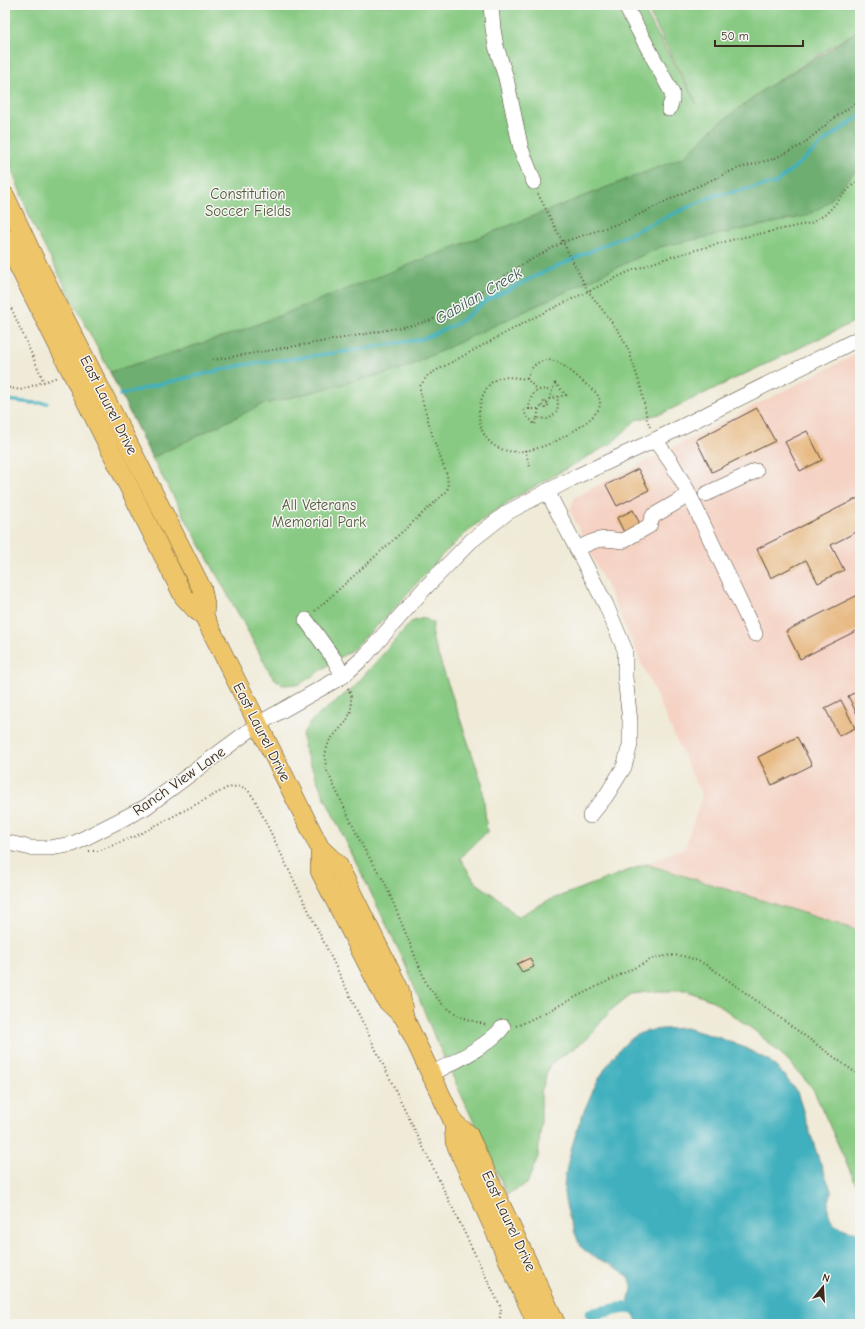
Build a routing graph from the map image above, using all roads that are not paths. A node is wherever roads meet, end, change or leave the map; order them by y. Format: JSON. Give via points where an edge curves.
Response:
{"nodes":[{"id":1,"x":491,"y":5,"type":"edge"},
{"id":2,"x":625,"y":5,"type":"edge"},
{"id":3,"x":669,"y":109,"type":"dead end"},
{"id":4,"x":534,"y":182,"type":"road end"},
{"id":5,"x":5,"y":196,"type":"edge"},
{"id":6,"x":5,"y":238,"type":"edge"},
{"id":7,"x":860,"y":338,"type":"edge"},
{"id":8,"x":655,"y":440,"type":"junction"},
{"id":9,"x":756,"y":471,"type":"dead end"},
{"id":10,"x":547,"y":491,"type":"junction"},
{"id":11,"x":690,"y":497,"type":"junction"},
{"id":12,"x":577,"y":549,"type":"junction"},
{"id":13,"x":204,"y":616,"type":"junction"},
{"id":14,"x":306,"y":620,"type":"road end"},
{"id":15,"x":755,"y":634,"type":"dead end"},
{"id":16,"x":343,"y":676,"type":"junction"},
{"id":17,"x":258,"y":724,"type":"junction"},
{"id":18,"x":590,"y":816,"type":"dead end"},
{"id":19,"x":5,"y":842,"type":"edge"},
{"id":20,"x":504,"y":1027,"type":"road end"},
{"id":21,"x":431,"y":1074,"type":"junction"},
{"id":22,"x":454,"y":1123,"type":"junction"},
{"id":23,"x":537,"y":1324,"type":"edge"},
{"id":24,"x":556,"y":1324,"type":"edge"}],
"edges":[{"from":1,"to":4,"type":"street","via":[[496,46],[506,78],[521,149]]},
{"from":2,"to":3,"type":"street","via":[[672,94]]},
{"from":5,"to":13,"type":"main road","name":"East Laurel Drive","via":[[202,589]]},
{"from":6,"to":13,"type":"main road","name":"East Laurel Drive","via":[[184,597]]},
{"from":7,"to":8,"type":"street","name":"Ranch View Lane"},
{"from":8,"to":10,"type":"street","name":"Ranch View Lane"},
{"from":8,"to":11,"type":"street","via":[[671,462]]},
{"from":9,"to":11,"type":"street","via":[[706,494],[702,487]]},
{"from":10,"to":12,"type":"street"},
{"from":10,"to":16,"type":"street","name":"Ranch View Lane","via":[[508,512],[472,541],[424,589],[365,656]]},
{"from":11,"to":12,"type":"street","via":[[652,516],[649,526],[622,541],[607,538],[593,540]]},
{"from":11,"to":15,"type":"street"},
{"from":12,"to":18,"type":"street","via":[[606,605],[625,650],[630,721],[630,745],[624,768]]},
{"from":13,"to":17,"type":"main road","name":"East Laurel Drive"},
{"from":14,"to":16,"type":"street"},
{"from":16,"to":17,"type":"street","name":"Ranch View Lane"},
{"from":17,"to":19,"type":"street","name":"Ranch View Lane","via":[[146,807],[73,844],[31,848]]},
{"from":17,"to":21,"type":"main road","name":"East Laurel Drive","via":[[320,848],[338,865],[400,991],[404,1017]]},
{"from":20,"to":21,"type":"street","via":[[498,1034],[460,1059]]},
{"from":21,"to":22,"type":"main road","name":"East Laurel Drive"},
{"from":22,"to":23,"type":"main road","name":"East Laurel Drive","via":[[455,1142]]},
{"from":22,"to":24,"type":"main road","name":"East Laurel Drive","via":[[468,1134]]}]}
